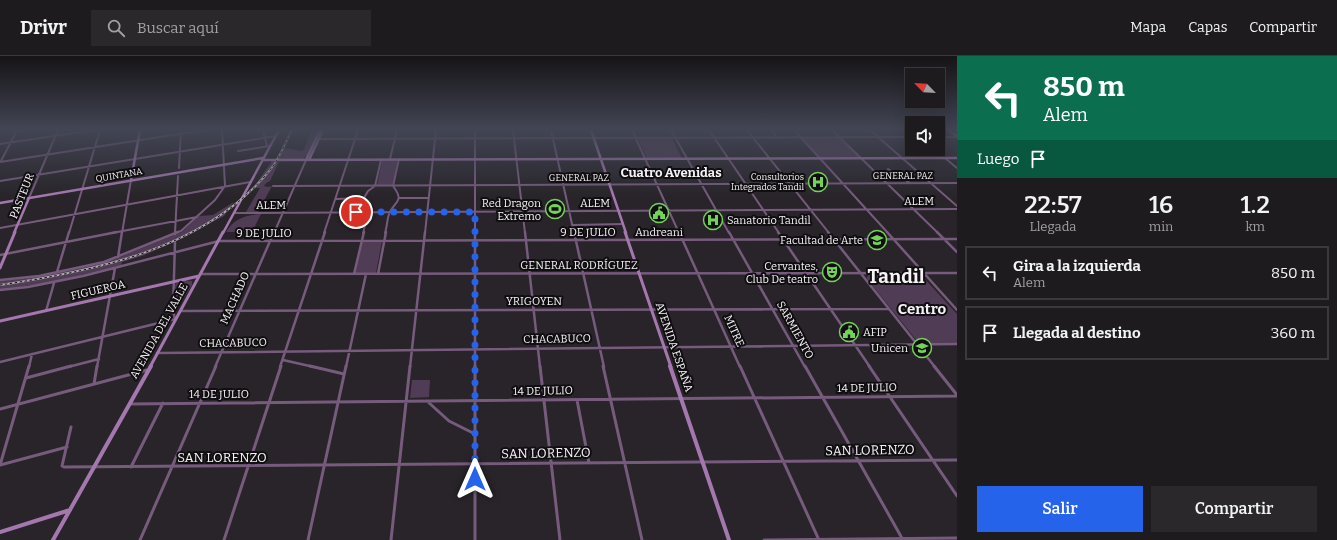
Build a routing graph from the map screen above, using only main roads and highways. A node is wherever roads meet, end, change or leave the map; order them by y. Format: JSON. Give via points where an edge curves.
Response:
{"nodes":[{"id":1,"x":136,"y":153,"type":"edge"},
{"id":2,"x":266,"y":153,"type":"edge"},
{"id":3,"x":311,"y":153,"type":"edge"},
{"id":4,"x":599,"y":153,"type":"edge"},
{"id":5,"x":957,"y":158,"type":"edge"},
{"id":6,"x":263,"y":159,"type":"junction"},
{"id":7,"x":601,"y":159,"type":"junction"},
{"id":8,"x":308,"y":160,"type":"junction"},
{"id":9,"x":349,"y":160,"type":"junction"},
{"id":10,"x":399,"y":160,"type":"junction"},
{"id":11,"x":131,"y":180,"type":"junction"},
{"id":12,"x":29,"y":198,"type":"junction"},
{"id":13,"x":0,"y":203,"type":"edge"},
{"id":14,"x":0,"y":268,"type":"edge"},
{"id":15,"x":200,"y":275,"type":"junction"},
{"id":16,"x":0,"y":321,"type":"edge"},
{"id":17,"x":70,"y":510,"type":"junction"},
{"id":18,"x":0,"y":532,"type":"edge"},
{"id":19,"x":53,"y":540,"type":"edge"},
{"id":20,"x":730,"y":540,"type":"edge"}],
"edges":[{"from":1,"to":11,"type":"main road"},
{"from":2,"to":6,"type":"main road","name":"AVENIDA DEL VALLE"},
{"from":3,"to":8,"type":"main road","name":"MACHADO"},
{"from":4,"to":7,"type":"main road","name":"AVENIDA ESPAÑA"},
{"from":5,"to":7,"type":"main road"},
{"from":6,"to":8,"type":"main road","name":"QUINTANA"},
{"from":6,"to":11,"type":"main road","name":"QUINTANA"},
{"from":6,"to":15,"type":"main road","name":"AVENIDA DEL VALLE"},
{"from":7,"to":10,"type":"main road"},
{"from":7,"to":20,"type":"main road","name":"AVENIDA ESPAÑA"},
{"from":8,"to":9,"type":"main road","name":"QUINTANA"},
{"from":9,"to":10,"type":"main road"},
{"from":9,"to":10,"type":"main road"},
{"from":11,"to":12,"type":"main road","name":"QUINTANA"},
{"from":12,"to":13,"type":"main road","name":"QUINTANA"},
{"from":12,"to":14,"type":"main road","name":"PASTEUR"},
{"from":15,"to":16,"type":"main road","name":"FIGUEROA"},
{"from":15,"to":17,"type":"main road","name":"AVENIDA DEL VALLE"},
{"from":17,"to":18,"type":"main road"},
{"from":17,"to":19,"type":"main road","name":"AVENIDA DEL VALLE"}]}
